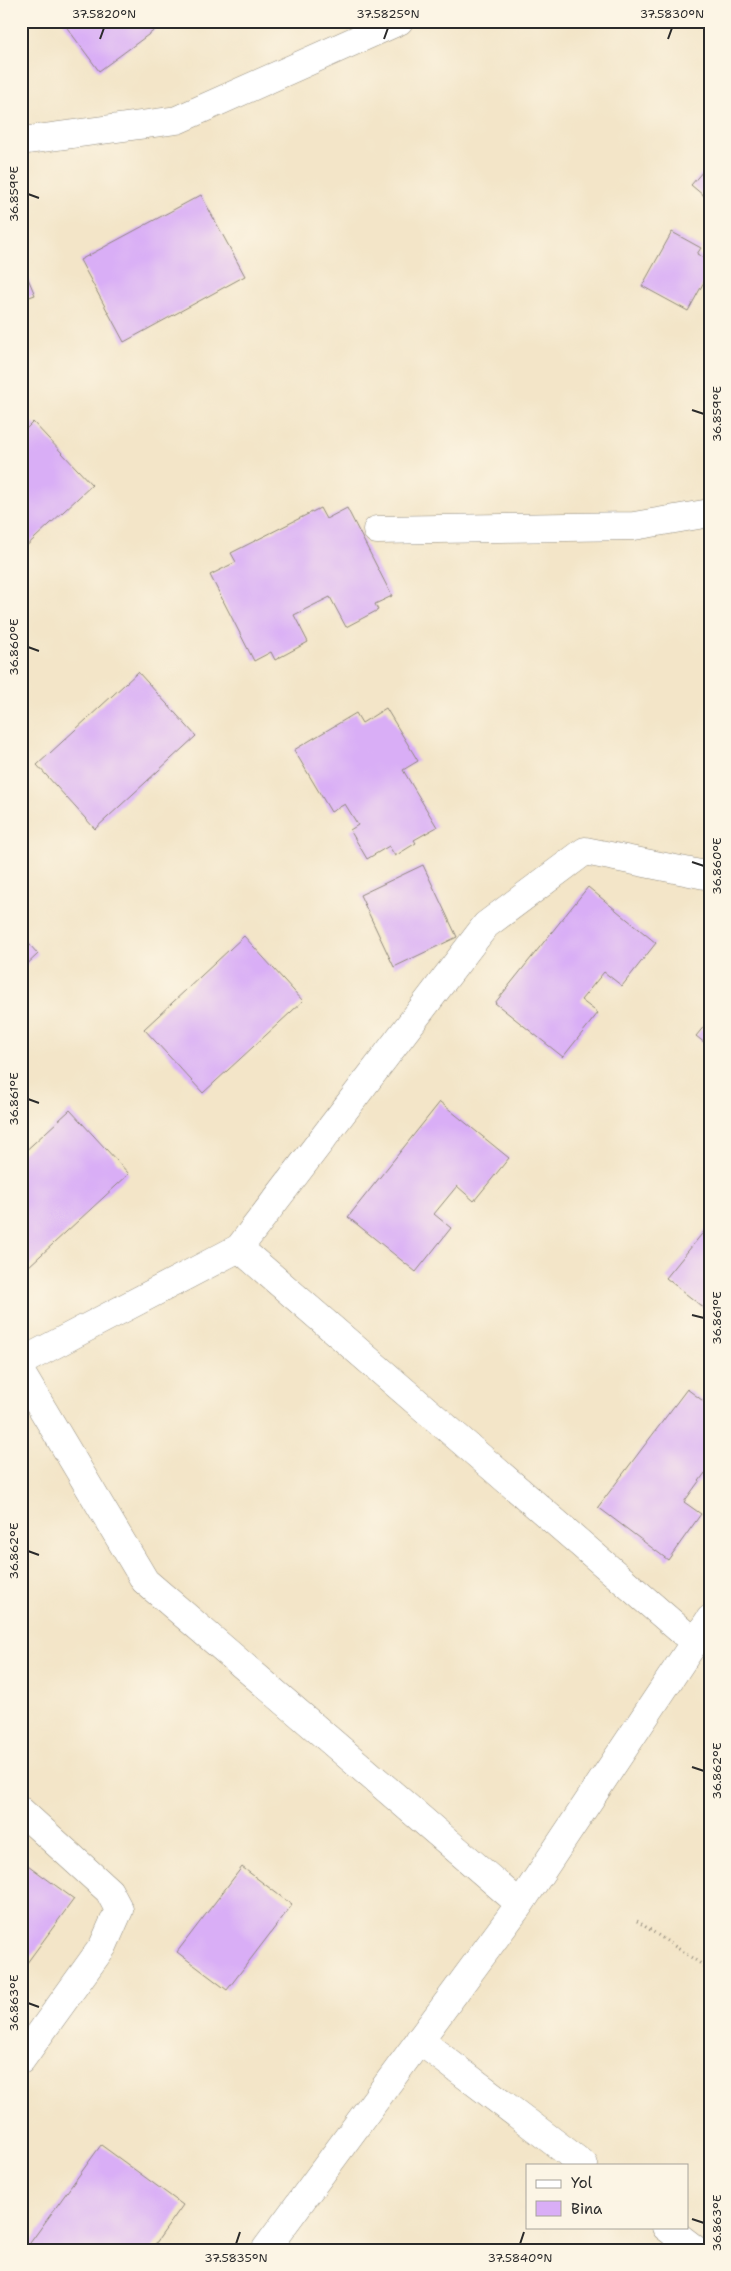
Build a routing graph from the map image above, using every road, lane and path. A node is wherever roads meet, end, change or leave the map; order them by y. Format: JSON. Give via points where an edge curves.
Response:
{"nodes":[{"id":1,"x":400,"y":21,"type":"edge"},
{"id":2,"x":21,"y":141,"type":"edge"},
{"id":3,"x":710,"y":512,"type":"edge"},
{"id":4,"x":377,"y":530,"type":"dead end"},
{"id":5,"x":710,"y":876,"type":"edge"},
{"id":6,"x":239,"y":1248,"type":"junction"},
{"id":7,"x":21,"y":1362,"type":"edge"},
{"id":8,"x":21,"y":1373,"type":"edge"},
{"id":9,"x":710,"y":1619,"type":"edge"},
{"id":10,"x":694,"y":1642,"type":"junction"},
{"id":11,"x":21,"y":1810,"type":"edge"},
{"id":12,"x":520,"y":1904,"type":"junction"},
{"id":13,"x":637,"y":1921,"type":"dead end"},
{"id":14,"x":710,"y":1970,"type":"edge"},
{"id":15,"x":419,"y":2040,"type":"junction"},
{"id":16,"x":21,"y":2060,"type":"edge"},
{"id":17,"x":583,"y":2164,"type":"edge"},
{"id":18,"x":667,"y":2228,"type":"edge"},
{"id":19,"x":265,"y":2250,"type":"edge"},
{"id":20,"x":696,"y":2250,"type":"edge"}],
"edges":[{"from":1,"to":2,"type":"street","via":[[177,120]]},
{"from":3,"to":4,"type":"street","via":[[634,526]]},
{"from":5,"to":6,"type":"street","via":[[586,851],[486,925]]},
{"from":6,"to":7,"type":"street"},
{"from":6,"to":10,"type":"street"},
{"from":8,"to":12,"type":"street","via":[[145,1581]]},
{"from":9,"to":10,"type":"street"},
{"from":10,"to":12,"type":"street"},
{"from":11,"to":16,"type":"street","via":[[109,1891],[119,1910],[103,1946]]},
{"from":12,"to":15,"type":"street"},
{"from":13,"to":14,"type":"path"},
{"from":15,"to":17,"type":"street"},
{"from":15,"to":19,"type":"street"},
{"from":18,"to":20,"type":"street"}]}
